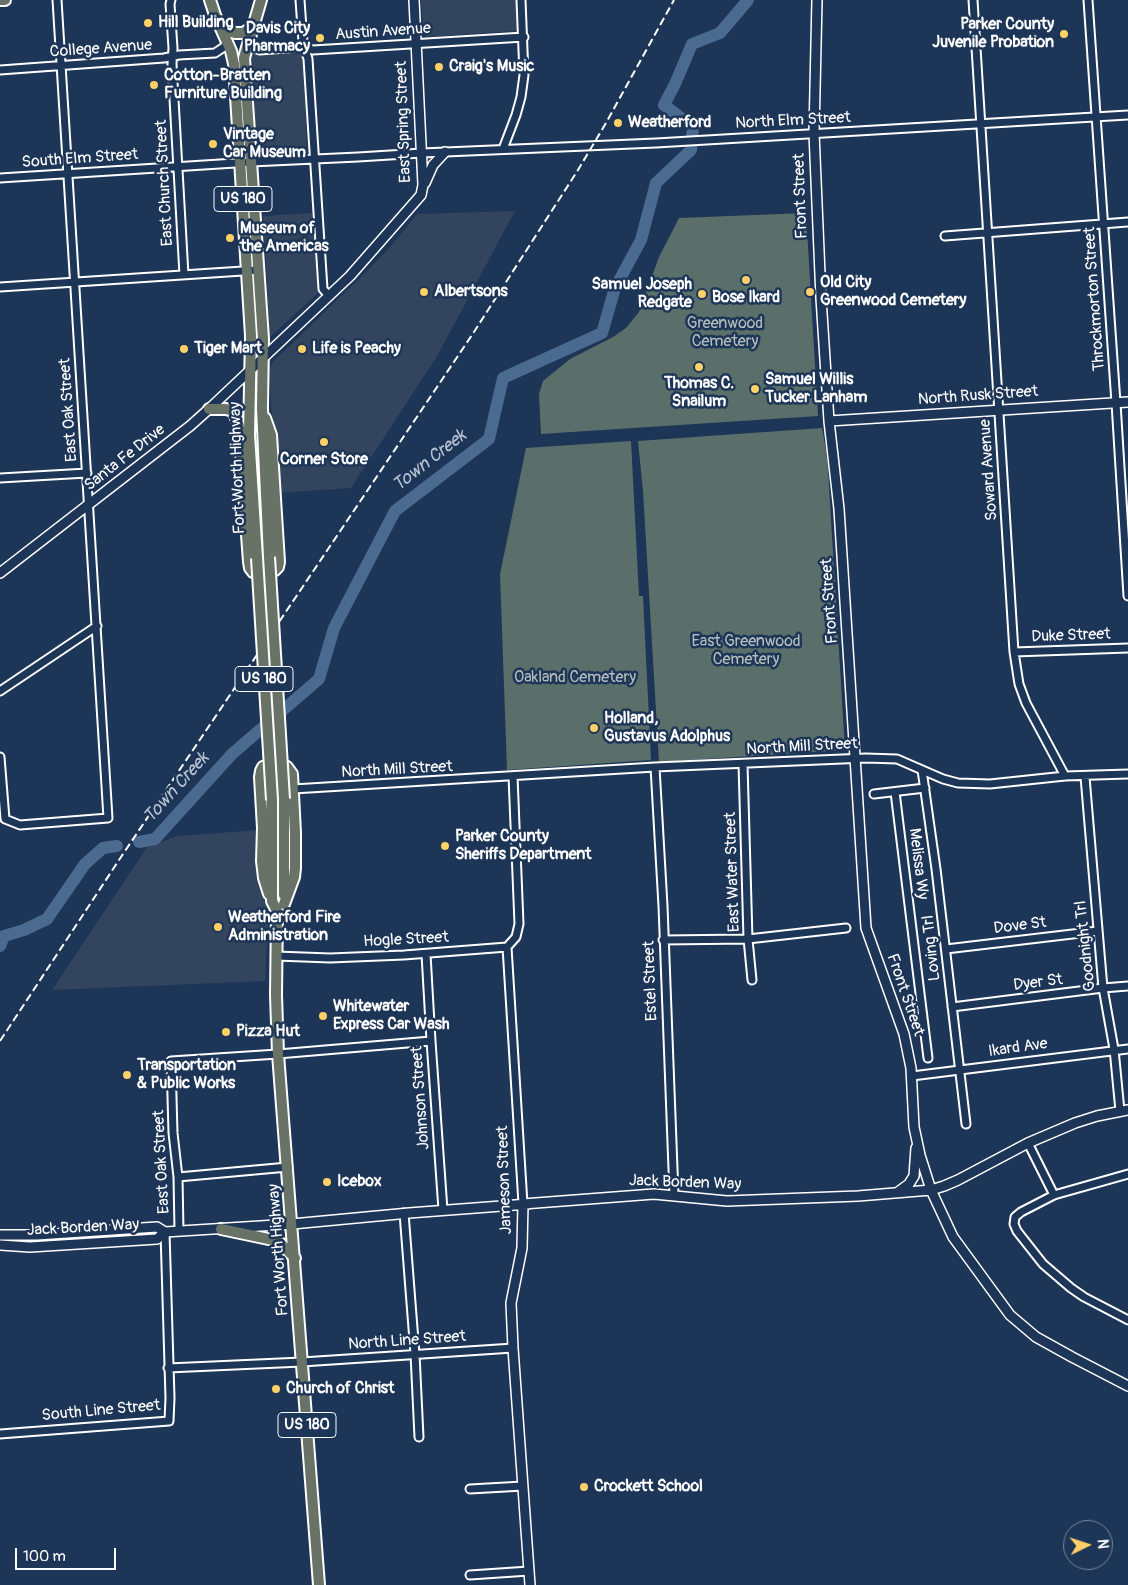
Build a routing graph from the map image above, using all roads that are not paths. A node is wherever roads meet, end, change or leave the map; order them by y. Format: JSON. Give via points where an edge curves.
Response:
{"nodes":[{"id":1,"x":0,"y":0,"type":"edge"},
{"id":2,"x":5,"y":0,"type":"edge"},
{"id":3,"x":57,"y":0,"type":"edge"},
{"id":4,"x":171,"y":0,"type":"edge"},
{"id":5,"x":261,"y":0,"type":"edge"},
{"id":6,"x":300,"y":0,"type":"edge"},
{"id":7,"x":414,"y":0,"type":"edge"},
{"id":8,"x":521,"y":0,"type":"edge"},
{"id":9,"x":817,"y":0,"type":"edge"},
{"id":10,"x":973,"y":0,"type":"edge"},
{"id":11,"x":1088,"y":0,"type":"edge"},
{"id":12,"x":209,"y":2,"type":"edge"},
{"id":13,"x":220,"y":24,"type":"junction"},
{"id":14,"x":253,"y":27,"type":"junction"},
{"id":15,"x":524,"y":37,"type":"junction"},
{"id":16,"x":227,"y":41,"type":"junction"},
{"id":17,"x":248,"y":42,"type":"junction"},
{"id":18,"x":416,"y":44,"type":"junction"},
{"id":19,"x":305,"y":48,"type":"junction"},
{"id":20,"x":172,"y":56,"type":"junction"},
{"id":21,"x":61,"y":66,"type":"junction"},
{"id":22,"x":0,"y":70,"type":"edge"},
{"id":23,"x":1128,"y":115,"type":"edge"},
{"id":24,"x":1096,"y":117,"type":"junction"},
{"id":25,"x":981,"y":124,"type":"junction"},
{"id":26,"x":814,"y":133,"type":"junction"},
{"id":27,"x":502,"y":149,"type":"junction"},
{"id":28,"x":445,"y":152,"type":"junction"},
{"id":29,"x":422,"y":153,"type":"junction"},
{"id":30,"x":314,"y":158,"type":"junction"},
{"id":31,"x":246,"y":162,"type":"junction"},
{"id":32,"x":177,"y":167,"type":"junction"},
{"id":33,"x":68,"y":174,"type":"junction"},
{"id":34,"x":0,"y":178,"type":"edge"},
{"id":35,"x":423,"y":185,"type":"junction"},
{"id":36,"x":1128,"y":222,"type":"edge"},
{"id":37,"x":1103,"y":224,"type":"junction"},
{"id":38,"x":988,"y":233,"type":"junction"},
{"id":39,"x":945,"y":236,"type":"dead end"},
{"id":40,"x":253,"y":271,"type":"junction"},
{"id":41,"x":184,"y":275,"type":"junction"},
{"id":42,"x":74,"y":282,"type":"junction"},
{"id":43,"x":0,"y":287,"type":"edge"},
{"id":44,"x":330,"y":296,"type":"junction"},
{"id":45,"x":263,"y":360,"type":"junction"},
{"id":46,"x":251,"y":371,"type":"junction"},
{"id":47,"x":1128,"y":402,"type":"edge"},
{"id":48,"x":1116,"y":403,"type":"junction"},
{"id":49,"x":262,"y":408,"type":"junction"},
{"id":50,"x":209,"y":409,"type":"junction"},
{"id":51,"x":998,"y":409,"type":"junction"},
{"id":52,"x":233,"y":410,"type":"junction"},
{"id":53,"x":829,"y":421,"type":"junction"},
{"id":54,"x":250,"y":435,"type":"junction"},
{"id":55,"x":87,"y":473,"type":"junction"},
{"id":56,"x":0,"y":478,"type":"edge"},
{"id":57,"x":89,"y":505,"type":"junction"},
{"id":58,"x":0,"y":573,"type":"edge"},
{"id":59,"x":1128,"y":596,"type":"edge"},
{"id":60,"x":97,"y":626,"type":"junction"},
{"id":61,"x":1128,"y":648,"type":"edge"},
{"id":62,"x":1014,"y":652,"type":"junction"},
{"id":63,"x":0,"y":691,"type":"edge"},
{"id":64,"x":0,"y":757,"type":"edge"},
{"id":65,"x":856,"y":758,"type":"junction"},
{"id":66,"x":743,"y":764,"type":"junction"},
{"id":67,"x":655,"y":767,"type":"junction"},
{"id":68,"x":922,"y":770,"type":"junction"},
{"id":69,"x":1128,"y":774,"type":"edge"},
{"id":70,"x":513,"y":776,"type":"junction"},
{"id":71,"x":1066,"y":776,"type":"junction"},
{"id":72,"x":1085,"y":777,"type":"junction"},
{"id":73,"x":925,"y":788,"type":"junction"},
{"id":74,"x":293,"y":789,"type":"junction"},
{"id":75,"x":895,"y":792,"type":"junction"},
{"id":76,"x":874,"y":794,"type":"dead end"},
{"id":77,"x":272,"y":901,"type":"junction"},
{"id":78,"x":280,"y":908,"type":"junction"},
{"id":79,"x":846,"y":928,"type":"dead end"},
{"id":80,"x":1098,"y":931,"type":"junction"},
{"id":81,"x":748,"y":939,"type":"junction"},
{"id":82,"x":663,"y":940,"type":"junction"},
{"id":83,"x":507,"y":948,"type":"junction"},
{"id":84,"x":946,"y":949,"type":"junction"},
{"id":85,"x":426,"y":954,"type":"junction"},
{"id":86,"x":276,"y":956,"type":"junction"},
{"id":87,"x":752,"y":980,"type":"dead end"},
{"id":88,"x":1128,"y":986,"type":"edge"},
{"id":89,"x":1103,"y":988,"type":"junction"},
{"id":90,"x":952,"y":1007,"type":"junction"},
{"id":91,"x":431,"y":1041,"type":"junction"},
{"id":92,"x":1114,"y":1049,"type":"junction"},
{"id":93,"x":1128,"y":1049,"type":"edge"},
{"id":94,"x":278,"y":1054,"type":"junction"},
{"id":95,"x":928,"y":1058,"type":"dead end"},
{"id":96,"x":959,"y":1070,"type":"junction"},
{"id":97,"x":912,"y":1076,"type":"junction"},
{"id":98,"x":1124,"y":1111,"type":"edge"},
{"id":99,"x":966,"y":1124,"type":"dead end"},
{"id":100,"x":917,"y":1143,"type":"junction"},
{"id":101,"x":1028,"y":1143,"type":"junction"},
{"id":102,"x":288,"y":1167,"type":"junction"},
{"id":103,"x":1128,"y":1174,"type":"edge"},
{"id":104,"x":178,"y":1177,"type":"junction"},
{"id":105,"x":931,"y":1190,"type":"junction"},
{"id":106,"x":897,"y":1192,"type":"junction"},
{"id":107,"x":674,"y":1195,"type":"junction"},
{"id":108,"x":1054,"y":1195,"type":"junction"},
{"id":109,"x":523,"y":1204,"type":"junction"},
{"id":110,"x":443,"y":1210,"type":"junction"},
{"id":111,"x":404,"y":1213,"type":"junction"},
{"id":112,"x":292,"y":1224,"type":"junction"},
{"id":113,"x":221,"y":1229,"type":"junction"},
{"id":114,"x":179,"y":1231,"type":"junction"},
{"id":115,"x":165,"y":1232,"type":"junction"},
{"id":116,"x":0,"y":1235,"type":"edge"},
{"id":117,"x":0,"y":1245,"type":"edge"},
{"id":118,"x":295,"y":1258,"type":"junction"},
{"id":119,"x":1128,"y":1320,"type":"edge"},
{"id":120,"x":513,"y":1348,"type":"junction"},
{"id":121,"x":415,"y":1354,"type":"junction"},
{"id":122,"x":302,"y":1362,"type":"junction"},
{"id":123,"x":168,"y":1368,"type":"junction"},
{"id":124,"x":1128,"y":1386,"type":"edge"},
{"id":125,"x":0,"y":1434,"type":"edge"},
{"id":126,"x":419,"y":1437,"type":"dead end"},
{"id":127,"x":523,"y":1486,"type":"junction"},
{"id":128,"x":470,"y":1489,"type":"dead end"},
{"id":129,"x":529,"y":1571,"type":"junction"},
{"id":130,"x":470,"y":1575,"type":"dead end"},
{"id":131,"x":319,"y":1585,"type":"edge"},
{"id":132,"x":530,"y":1585,"type":"edge"}],
"edges":[{"from":1,"to":2,"type":"main road"},
{"from":3,"to":21,"type":"street","name":"East Oak Street"},
{"from":4,"to":20,"type":"street","name":"East Church Street"},
{"from":5,"to":14,"type":"main road","number":"US 180"},
{"from":6,"to":19,"type":"street"},
{"from":7,"to":18,"type":"street","name":"East Spring Street"},
{"from":8,"to":15,"type":"street"},
{"from":9,"to":26,"type":"street","name":"Front Street"},
{"from":10,"to":25,"type":"street","name":"Soward Avenue"},
{"from":11,"to":24,"type":"street","name":"Throckmorton Street"},
{"from":12,"to":13,"type":"main road","number":"US 180"},
{"from":13,"to":14,"type":"main road","via":[[227,31],[236,33]]},
{"from":13,"to":16,"type":"main road","name":"Fort Worth Highway","number":"US 180"},
{"from":14,"to":17,"type":"main road","number":"US 180"},
{"from":15,"to":18,"type":"street","name":"Austin Avenue"},
{"from":15,"to":27,"type":"street","via":[[521,97]]},
{"from":16,"to":20,"type":"street","name":"College Avenue","via":[[215,53]]},
{"from":16,"to":31,"type":"main road","name":"Fort Worth Highway","number":"US 180","via":[[234,64]]},
{"from":17,"to":19,"type":"street","name":"Austin Avenue","via":[[260,50]]},
{"from":17,"to":31,"type":"main road","name":"Fort Worth Highway","number":"US 180","via":[[244,58]]},
{"from":18,"to":19,"type":"street","name":"Austin Avenue"},
{"from":18,"to":29,"type":"street","name":"East Spring Street"},
{"from":19,"to":30,"type":"street"},
{"from":20,"to":21,"type":"street","name":"College Avenue"},
{"from":20,"to":32,"type":"street","name":"East Church Street"},
{"from":21,"to":22,"type":"street","name":"College Avenue"},
{"from":21,"to":33,"type":"street","name":"East Oak Street"},
{"from":23,"to":24,"type":"street","name":"North Elm Street"},
{"from":24,"to":25,"type":"street","name":"North Elm Street"},
{"from":24,"to":37,"type":"street","name":"Throckmorton Street"},
{"from":25,"to":26,"type":"street","name":"North Elm Street"},
{"from":25,"to":38,"type":"street","name":"Soward Avenue"},
{"from":26,"to":27,"type":"street","name":"North Elm Street"},
{"from":26,"to":53,"type":"street","name":"Front Street","via":[[820,298]]},
{"from":27,"to":28,"type":"street","name":"North Elm Street"},
{"from":28,"to":29,"type":"street","name":"North Elm Street"},
{"from":28,"to":35,"type":"street","via":[[433,165]]},
{"from":29,"to":30,"type":"street","name":"North Elm Street"},
{"from":29,"to":35,"type":"street","name":"East Spring Street"},
{"from":30,"to":31,"type":"street","name":"North Elm Street"},
{"from":30,"to":44,"type":"street","via":[[323,288]]},
{"from":31,"to":32,"type":"street","name":"South Elm Street"},
{"from":31,"to":40,"type":"main road","name":"Fort Worth Highway","number":"US 180"},
{"from":32,"to":33,"type":"street","name":"South Elm Street"},
{"from":32,"to":41,"type":"street","name":"East Church Street"},
{"from":33,"to":34,"type":"street","name":"South Elm Street"},
{"from":33,"to":42,"type":"street","name":"East Oak Street"},
{"from":35,"to":44,"type":"street","name":"East Spring Street","via":[[421,195],[408,211]]},
{"from":36,"to":37,"type":"street"},
{"from":37,"to":38,"type":"street"},
{"from":37,"to":48,"type":"street","name":"Throckmorton Street"},
{"from":38,"to":39,"type":"street"},
{"from":38,"to":51,"type":"street","name":"Soward Avenue"},
{"from":40,"to":41,"type":"street"},
{"from":40,"to":45,"type":"main road","name":"Fort Worth Highway","number":"US 180"},
{"from":40,"to":46,"type":"main road","name":"Fort Worth Highway","number":"US 180"},
{"from":41,"to":42,"type":"street"},
{"from":42,"to":43,"type":"street"},
{"from":42,"to":55,"type":"street","name":"East Oak Street"},
{"from":44,"to":45,"type":"street","name":"East Spring Street"},
{"from":45,"to":46,"type":"street","name":"Santa Fe Drive"},
{"from":45,"to":49,"type":"main road","name":"Fort Worth Highway","number":"US 180"},
{"from":46,"to":50,"type":"street","name":"Santa Fe Drive"},
{"from":46,"to":54,"type":"main road","name":"Fort Worth Highway","number":"US 180"},
{"from":47,"to":48,"type":"street","name":"North Rusk Street"},
{"from":48,"to":51,"type":"street","name":"North Rusk Street"},
{"from":48,"to":59,"type":"street","name":"Throckmorton Street"},
{"from":49,"to":52,"type":"main road","via":[[271,435],[279,562],[271,572],[257,573],[250,568],[239,426]]},
{"from":49,"to":78,"type":"main road","name":"Fort Worth Highway","number":"US 180","bridge":true,"via":[[284,799]]},
{"from":50,"to":52,"type":"main road"},
{"from":50,"to":57,"type":"street","name":"Santa Fe Drive"},
{"from":51,"to":53,"type":"street","name":"North Rusk Street"},
{"from":51,"to":62,"type":"street","name":"Soward Avenue"},
{"from":52,"to":54,"type":"main road","via":[[241,416]]},
{"from":53,"to":65,"type":"street","name":"Front Street","via":[[839,509]]},
{"from":54,"to":77,"type":"main road","name":"Fort Worth Highway","number":"US 180","bridge":true,"via":[[272,800]]},
{"from":55,"to":56,"type":"street"},
{"from":55,"to":57,"type":"street","name":"East Oak Street"},
{"from":57,"to":58,"type":"street","name":"Santa Fe Drive"},
{"from":57,"to":60,"type":"street","name":"East Oak Street"},
{"from":60,"to":63,"type":"street"},
{"from":60,"to":64,"type":"street","name":"East Oak Street","via":[[108,818],[20,825],[4,819]]},
{"from":61,"to":62,"type":"street","name":"Duke Street"},
{"from":62,"to":71,"type":"street","name":"Soward Avenue","via":[[1026,703]]},
{"from":65,"to":66,"type":"street","name":"North Mill Street"},
{"from":65,"to":68,"type":"street","name":"North Mill Street","via":[[897,759]]},
{"from":65,"to":97,"type":"street","name":"Front Street","via":[[866,928],[904,1034]]},
{"from":66,"to":67,"type":"street","name":"North Mill Street"},
{"from":66,"to":81,"type":"street","name":"East Water Street"},
{"from":67,"to":70,"type":"street","name":"North Mill Street"},
{"from":67,"to":82,"type":"street","name":"Estel Street"},
{"from":68,"to":71,"type":"street","name":"North Mill Street","via":[[958,783],[990,784]]},
{"from":68,"to":73,"type":"street","name":"Loving Trl"},
{"from":69,"to":72,"type":"street","name":"North Mill Street"},
{"from":70,"to":74,"type":"street","name":"North Mill Street"},
{"from":70,"to":83,"type":"street","name":"Jameson Street","via":[[518,924],[516,937]]},
{"from":71,"to":72,"type":"street","name":"North Mill Street"},
{"from":72,"to":80,"type":"street","name":"Goodnight Trl"},
{"from":73,"to":75,"type":"street"},
{"from":73,"to":84,"type":"street","name":"Loving Trl"},
{"from":74,"to":77,"type":"main road","via":[[292,774],[287,766],[263,767],[260,777],[262,860]]},
{"from":74,"to":78,"type":"main road","via":[[295,868]]},
{"from":75,"to":76,"type":"street"},
{"from":75,"to":95,"type":"street","name":"Melissa Wy"},
{"from":77,"to":78,"type":"main road","name":"Fort Worth Highway","number":"US 180"},
{"from":78,"to":86,"type":"main road","name":"Fort Worth Highway","number":"US 180"},
{"from":79,"to":81,"type":"street"},
{"from":80,"to":84,"type":"street","name":"Dove St"},
{"from":80,"to":89,"type":"street","name":"Goodnight Trl"},
{"from":81,"to":82,"type":"street"},
{"from":81,"to":87,"type":"street","name":"East Water Street"},
{"from":82,"to":107,"type":"street","name":"Estel Street"},
{"from":83,"to":85,"type":"street","name":"Hogle Street"},
{"from":83,"to":109,"type":"street","name":"Jameson Street"},
{"from":84,"to":90,"type":"street","name":"Loving Trl"},
{"from":85,"to":86,"type":"street","name":"Hogle Street","via":[[330,958]]},
{"from":85,"to":91,"type":"street","name":"Johnson Street"},
{"from":86,"to":94,"type":"main road","name":"Fort Worth Highway","number":"US 180"},
{"from":88,"to":89,"type":"street","name":"Dyer St"},
{"from":89,"to":90,"type":"street","name":"Dyer St"},
{"from":89,"to":92,"type":"street","name":"Goodnight Trl"},
{"from":90,"to":96,"type":"street","name":"Loving Trl"},
{"from":91,"to":94,"type":"street"},
{"from":91,"to":110,"type":"street","name":"Johnson Street"},
{"from":92,"to":93,"type":"street","name":"Ikard Ave"},
{"from":92,"to":96,"type":"street","name":"Ikard Ave"},
{"from":92,"to":98,"type":"street","name":"Goodnight Trl"},
{"from":94,"to":102,"type":"main road","name":"Fort Worth Highway","number":"US 180"},
{"from":94,"to":104,"type":"street","name":"East Oak Street","via":[[171,1061]]},
{"from":96,"to":97,"type":"street","name":"Ikard Ave"},
{"from":96,"to":99,"type":"street","name":"Loving Trl"},
{"from":97,"to":100,"type":"street","name":"Front Street"},
{"from":98,"to":101,"type":"street","name":"Jack Borden Way","via":[[1075,1124]]},
{"from":100,"to":105,"type":"street","name":"Front Street"},
{"from":100,"to":106,"type":"street","via":[[914,1176]]},
{"from":101,"to":105,"type":"street","name":"Jack Borden Way","via":[[958,1180]]},
{"from":101,"to":108,"type":"street"},
{"from":102,"to":104,"type":"street"},
{"from":102,"to":112,"type":"main road","name":"Fort Worth Highway","number":"US 180"},
{"from":103,"to":108,"type":"street"},
{"from":104,"to":114,"type":"street","name":"East Oak Street"},
{"from":105,"to":106,"type":"street","name":"Jack Borden Way"},
{"from":105,"to":124,"type":"street","name":"Front Street","via":[[954,1237],[1010,1315],[1036,1337]]},
{"from":106,"to":107,"type":"street","name":"Jack Borden Way","via":[[727,1201]]},
{"from":107,"to":109,"type":"street","name":"Jack Borden Way","via":[[636,1194]]},
{"from":108,"to":119,"type":"street","via":[[1015,1217],[1016,1231],[1044,1264],[1071,1288]]},
{"from":109,"to":110,"type":"street","name":"Jack Borden Way"},
{"from":109,"to":120,"type":"street","name":"Jameson Street","via":[[522,1248],[512,1303]]},
{"from":110,"to":111,"type":"street","name":"Jack Borden Way"},
{"from":111,"to":112,"type":"street","name":"Jack Borden Way"},
{"from":111,"to":121,"type":"street"},
{"from":112,"to":113,"type":"street","name":"Jack Borden Way"},
{"from":112,"to":118,"type":"main road","name":"Fort Worth Highway","number":"US 180"},
{"from":113,"to":114,"type":"street","name":"Jack Borden Way"},
{"from":113,"to":118,"type":"main road","via":[[278,1241]]},
{"from":114,"to":115,"type":"street","name":"Jack Borden Way"},
{"from":115,"to":116,"type":"street","name":"Jack Borden Way","via":[[157,1227]]},
{"from":115,"to":117,"type":"street","name":"Jack Borden Way","via":[[157,1240],[30,1247]]},
{"from":115,"to":123,"type":"street","name":"East Oak Street"},
{"from":118,"to":122,"type":"main road","name":"Fort Worth Highway","number":"US 180"},
{"from":120,"to":121,"type":"street","name":"North Line Street"},
{"from":120,"to":127,"type":"street","name":"Jameson Street"},
{"from":121,"to":122,"type":"street","name":"North Line Street"},
{"from":121,"to":126,"type":"street"},
{"from":122,"to":123,"type":"street"},
{"from":122,"to":131,"type":"main road","name":"Fort Worth Highway","number":"US 180"},
{"from":123,"to":125,"type":"street","name":"South Line Street","via":[[169,1420]]},
{"from":127,"to":128,"type":"street"},
{"from":127,"to":129,"type":"street","name":"Jameson Street"},
{"from":129,"to":130,"type":"street"},
{"from":129,"to":132,"type":"street","name":"Jameson Street"}]}
